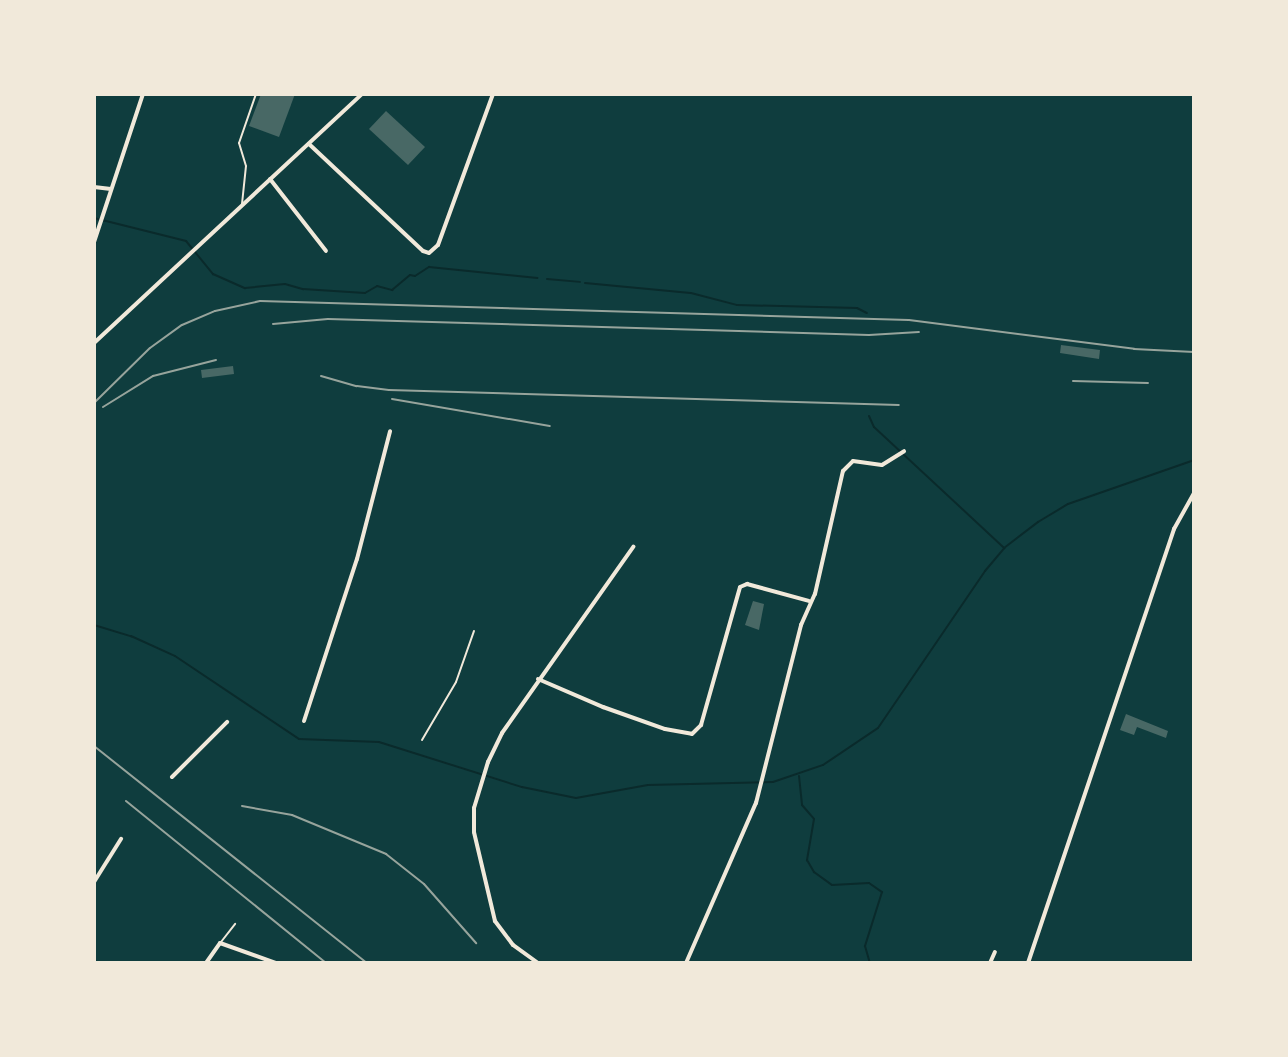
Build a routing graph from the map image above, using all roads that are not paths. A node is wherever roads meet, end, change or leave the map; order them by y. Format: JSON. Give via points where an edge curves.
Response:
{"nodes":[{"id":1,"x":143,"y":94,"type":"edge"},
{"id":2,"x":256,"y":94,"type":"edge"},
{"id":3,"x":362,"y":94,"type":"edge"},
{"id":4,"x":493,"y":94,"type":"edge"},
{"id":5,"x":309,"y":144,"type":"junction"},
{"id":6,"x":270,"y":179,"type":"junction"},
{"id":7,"x":94,"y":187,"type":"edge"},
{"id":8,"x":111,"y":189,"type":"junction"},
{"id":9,"x":241,"y":206,"type":"junction"},
{"id":10,"x":94,"y":242,"type":"edge"},
{"id":11,"x":326,"y":251,"type":"dead end"},
{"id":12,"x":94,"y":343,"type":"edge"},
{"id":13,"x":390,"y":431,"type":"dead end"},
{"id":14,"x":902,"y":453,"type":"dead end"},
{"id":15,"x":1194,"y":493,"type":"edge"},
{"id":16,"x":633,"y":547,"type":"dead end"},
{"id":17,"x":809,"y":601,"type":"junction"},
{"id":18,"x":474,"y":631,"type":"dead end"},
{"id":19,"x":538,"y":679,"type":"junction"},
{"id":20,"x":304,"y":721,"type":"dead end"},
{"id":21,"x":227,"y":722,"type":"dead end"},
{"id":22,"x":422,"y":740,"type":"dead end"},
{"id":23,"x":172,"y":777,"type":"dead end"},
{"id":24,"x":121,"y":839,"type":"dead end"},
{"id":25,"x":94,"y":882,"type":"edge"},
{"id":26,"x":235,"y":924,"type":"dead end"},
{"id":27,"x":220,"y":943,"type":"junction"},
{"id":28,"x":995,"y":952,"type":"dead end"},
{"id":29,"x":206,"y":963,"type":"edge"},
{"id":30,"x":276,"y":963,"type":"edge"},
{"id":31,"x":538,"y":963,"type":"edge"},
{"id":32,"x":686,"y":963,"type":"edge"},
{"id":33,"x":990,"y":963,"type":"edge"},
{"id":34,"x":1028,"y":963,"type":"edge"}],
"edges":[{"from":1,"to":8,"type":"street"},
{"from":2,"to":9,"type":"lane","via":[[239,143],[246,166]]},
{"from":3,"to":5,"type":"street"},
{"from":4,"to":5,"type":"street","via":[[438,245],[429,253]]},
{"from":5,"to":6,"type":"street"},
{"from":6,"to":9,"type":"street"},
{"from":6,"to":11,"type":"street"},
{"from":7,"to":8,"type":"street"},
{"from":8,"to":10,"type":"street"},
{"from":9,"to":12,"type":"street"},
{"from":13,"to":20,"type":"street","via":[[357,559]]},
{"from":14,"to":17,"type":"street","via":[[882,465],[853,461],[843,471],[815,594]]},
{"from":15,"to":34,"type":"street","via":[[1174,529]]},
{"from":16,"to":19,"type":"street"},
{"from":17,"to":19,"type":"street","via":[[747,584],[740,587],[695,733],[665,729]]},
{"from":17,"to":32,"type":"street","via":[[759,791]]},
{"from":18,"to":22,"type":"lane","via":[[456,682]]},
{"from":19,"to":31,"type":"street","via":[[502,733],[474,808],[491,909],[513,945]]},
{"from":21,"to":23,"type":"street"},
{"from":24,"to":25,"type":"street"},
{"from":26,"to":27,"type":"lane"},
{"from":27,"to":29,"type":"street"},
{"from":27,"to":30,"type":"street"},
{"from":28,"to":33,"type":"street"}]}
